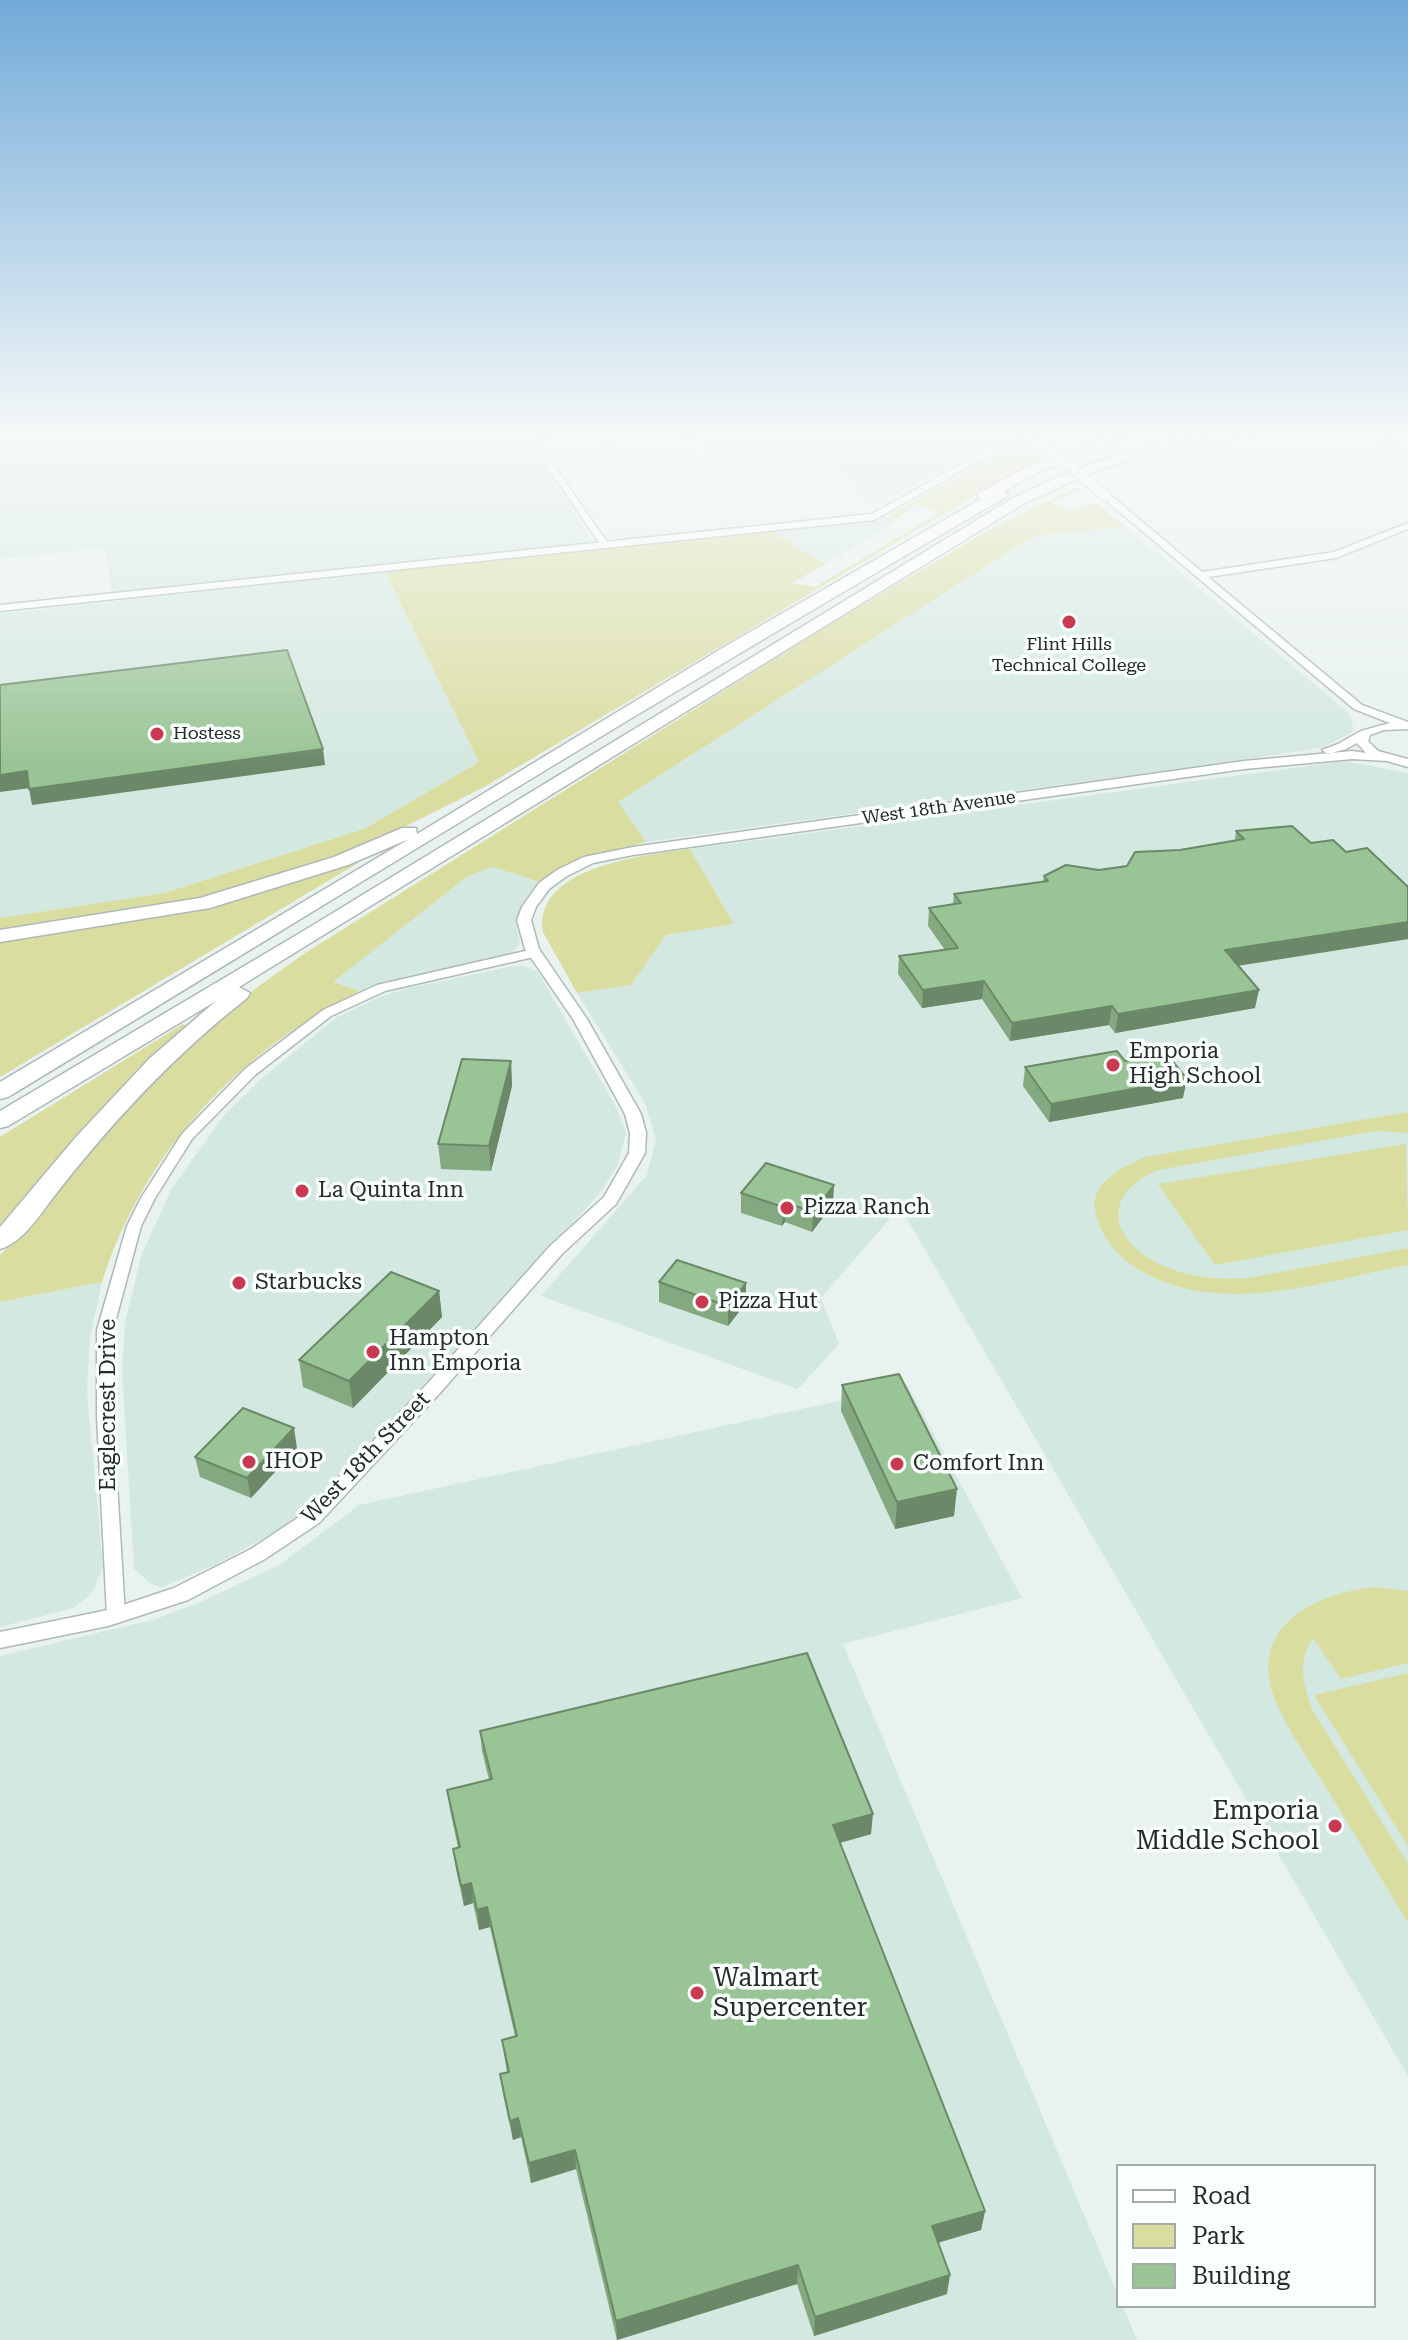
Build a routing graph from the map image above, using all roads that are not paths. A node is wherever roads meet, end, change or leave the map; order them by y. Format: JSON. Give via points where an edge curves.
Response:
{"nodes":[{"id":1,"x":584,"y":547,"type":"edge"},
{"id":2,"x":907,"y":547,"type":"edge"},
{"id":3,"x":942,"y":547,"type":"edge"},
{"id":4,"x":1166,"y":547,"type":"edge"},
{"id":5,"x":1355,"y":547,"type":"edge"},
{"id":6,"x":1199,"y":575,"type":"junction"},
{"id":7,"x":0,"y":608,"type":"edge"},
{"id":8,"x":1358,"y":707,"type":"junction"},
{"id":9,"x":1408,"y":727,"type":"edge"},
{"id":10,"x":1364,"y":735,"type":"junction"},
{"id":11,"x":1389,"y":759,"type":"junction"},
{"id":12,"x":1251,"y":764,"type":"junction"},
{"id":13,"x":1408,"y":764,"type":"edge"},
{"id":14,"x":534,"y":772,"type":"junction"},
{"id":15,"x":626,"y":852,"type":"joint"},
{"id":16,"x":312,"y":934,"type":"junction"},
{"id":17,"x":0,"y":936,"type":"edge"},
{"id":18,"x":534,"y":953,"type":"junction"},
{"id":19,"x":0,"y":1092,"type":"edge"},
{"id":20,"x":0,"y":1121,"type":"edge"},
{"id":21,"x":0,"y":1241,"type":"edge"},
{"id":22,"x":116,"y":1615,"type":"junction"},
{"id":23,"x":0,"y":1640,"type":"edge"}],
"edges":[{"from":1,"to":7,"type":"street"},
{"from":2,"to":14,"type":"highway"},
{"from":3,"to":16,"type":"highway"},
{"from":4,"to":6,"type":"street","bridge":true},
{"from":5,"to":6,"type":"street","via":[[1336,555]]},
{"from":6,"to":8,"type":"street"},
{"from":8,"to":9,"type":"street"},
{"from":8,"to":10,"type":"street","via":[[1366,721]]},
{"from":9,"to":10,"type":"street","name":"West 18th Avenue","via":[[1383,727]]},
{"from":10,"to":11,"type":"street","via":[[1366,748]]},
{"from":10,"to":12,"type":"street","name":"West 18th Avenue","via":[[1342,747]]},
{"from":11,"to":12,"type":"street","name":"West 18th Avenue","via":[[1352,755]]},
{"from":11,"to":13,"type":"street"},
{"from":12,"to":15,"type":"street","name":"West 18th Avenue"},
{"from":14,"to":17,"type":"highway","via":[[372,849],[286,880],[151,914]]},
{"from":14,"to":19,"type":"highway"},
{"from":15,"to":18,"type":"street","name":"West 18th Street","via":[[589,860],[544,886],[524,920]]},
{"from":16,"to":20,"type":"highway"},
{"from":16,"to":21,"type":"highway","via":[[201,1022],[131,1087]]},
{"from":18,"to":22,"type":"street","name":"Eaglecrest Drive","via":[[381,988],[327,1013],[241,1082],[187,1137],[148,1198],[112,1293],[105,1330]]},
{"from":18,"to":22,"type":"street","name":"West 18th Street","via":[[580,1019],[633,1114],[637,1153],[623,1182],[312,1518],[258,1554],[181,1594]]},
{"from":22,"to":23,"type":"street","name":"West 18th Street"}]}
